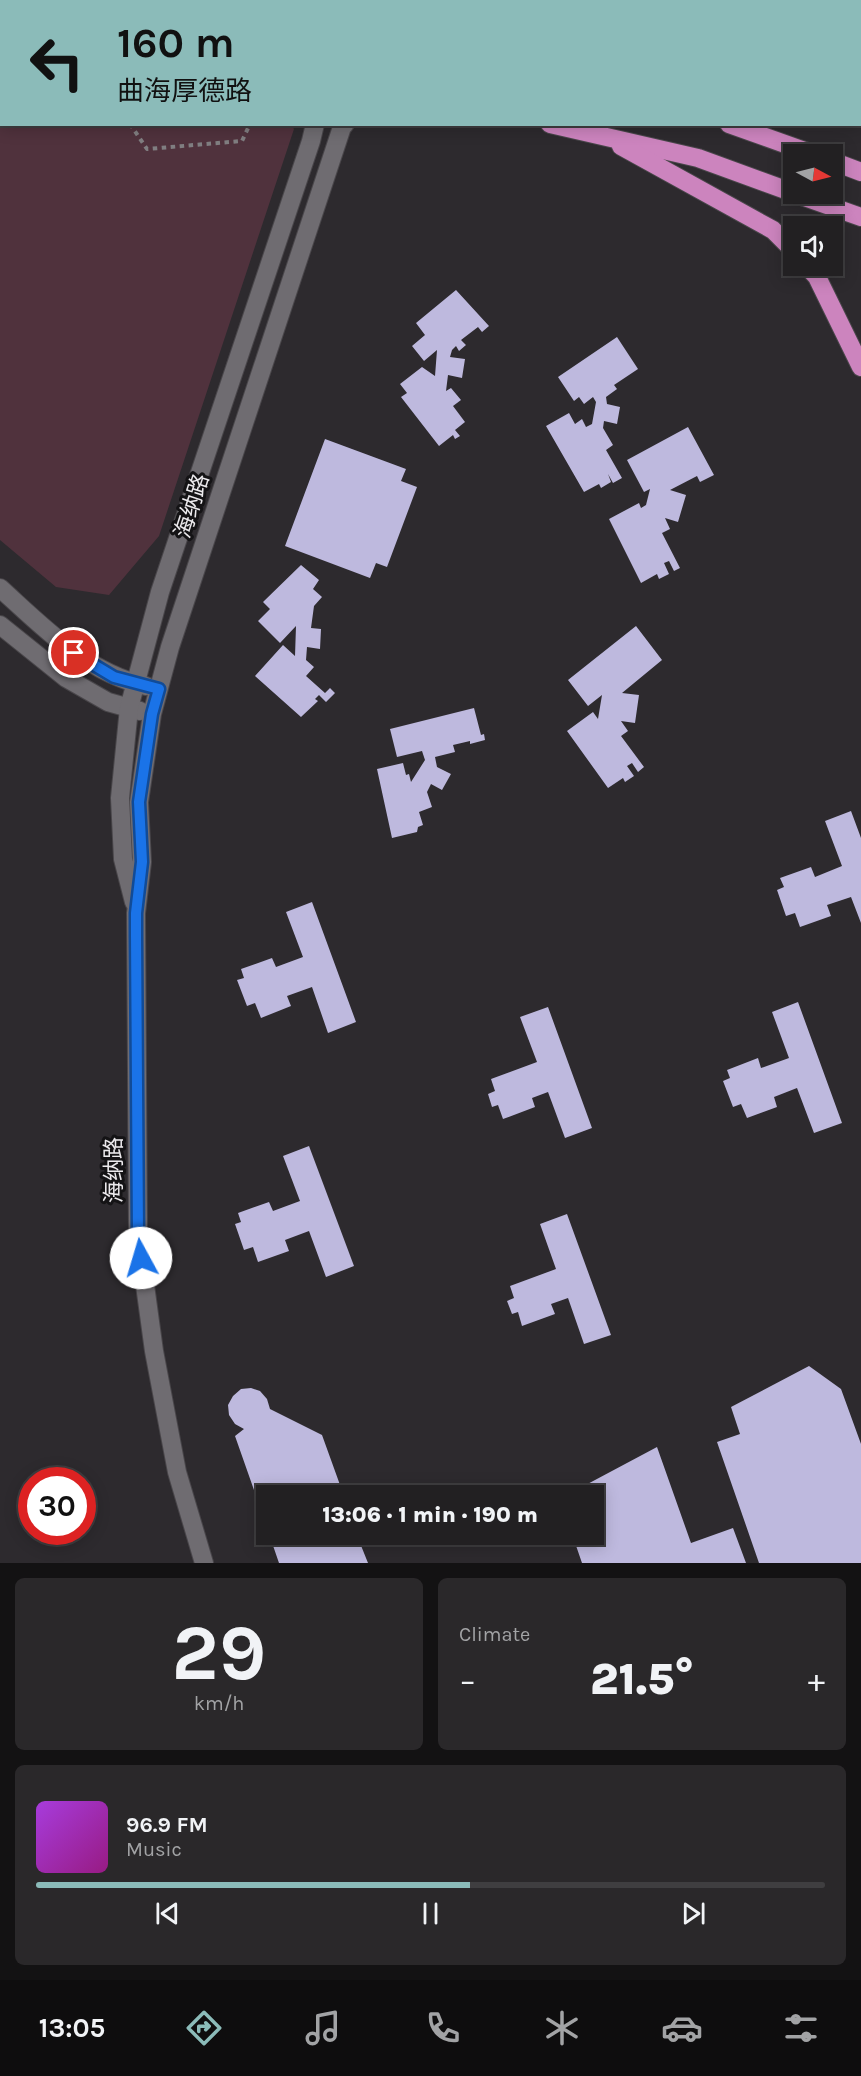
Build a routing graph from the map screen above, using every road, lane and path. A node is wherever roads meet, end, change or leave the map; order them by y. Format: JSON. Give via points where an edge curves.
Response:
{"nodes":[{"id":1,"x":131,"y":126,"type":"edge"},
{"id":2,"x":249,"y":126,"type":"edge"},
{"id":3,"x":315,"y":126,"type":"edge"},
{"id":4,"x":344,"y":126,"type":"edge"},
{"id":5,"x":559,"y":126,"type":"edge"},
{"id":6,"x":735,"y":126,"type":"edge"},
{"id":7,"x":601,"y":135,"type":"junction"},
{"id":8,"x":785,"y":144,"type":"edge"},
{"id":9,"x":843,"y":166,"type":"edge"},
{"id":10,"x":861,"y":172,"type":"edge"},
{"id":11,"x":783,"y":189,"type":"edge"},
{"id":12,"x":825,"y":204,"type":"edge"},
{"id":13,"x":861,"y":217,"type":"edge"},
{"id":14,"x":783,"y":240,"type":"edge"},
{"id":15,"x":816,"y":276,"type":"edge"},
{"id":16,"x":861,"y":367,"type":"edge"},
{"id":17,"x":0,"y":588,"type":"edge"},
{"id":18,"x":0,"y":625,"type":"edge"},
{"id":19,"x":135,"y":684,"type":"junction"},
{"id":20,"x":159,"y":689,"type":"junction"},
{"id":21,"x":129,"y":708,"type":"junction"},
{"id":22,"x":152,"y":714,"type":"junction"},
{"id":23,"x":136,"y":913,"type":"junction"},
{"id":24,"x":204,"y":1563,"type":"edge"}],
"edges":[{"from":1,"to":2,"type":"path","via":[[147,149],[242,141]]},
{"from":3,"to":19,"type":"street","name":"海纳路","via":[[160,592]]},
{"from":4,"to":20,"type":"street","name":"海纳路"},
{"from":5,"to":7,"type":"highway"},
{"from":6,"to":8,"type":"highway"},
{"from":7,"to":11,"type":"highway","via":[[698,158]]},
{"from":7,"to":14,"type":"highway","via":[[773,230]]},
{"from":9,"to":10,"type":"highway"},
{"from":12,"to":13,"type":"highway"},
{"from":15,"to":16,"type":"highway"},
{"from":17,"to":19,"type":"street","via":[[74,653],[114,677]]},
{"from":18,"to":21,"type":"street","via":[[66,678],[108,702]]},
{"from":19,"to":20,"type":"street"},
{"from":19,"to":21,"type":"street","name":"海纳路"},
{"from":20,"to":22,"type":"street","name":"海纳路"},
{"from":21,"to":22,"type":"street"},
{"from":21,"to":23,"type":"street","name":"海纳路","via":[[120,798],[123,860]]},
{"from":22,"to":23,"type":"street","name":"海纳路","via":[[139,802],[142,862]]},
{"from":23,"to":24,"type":"street","name":"海纳路","via":[[138,1234],[154,1351],[177,1472]]}]}
